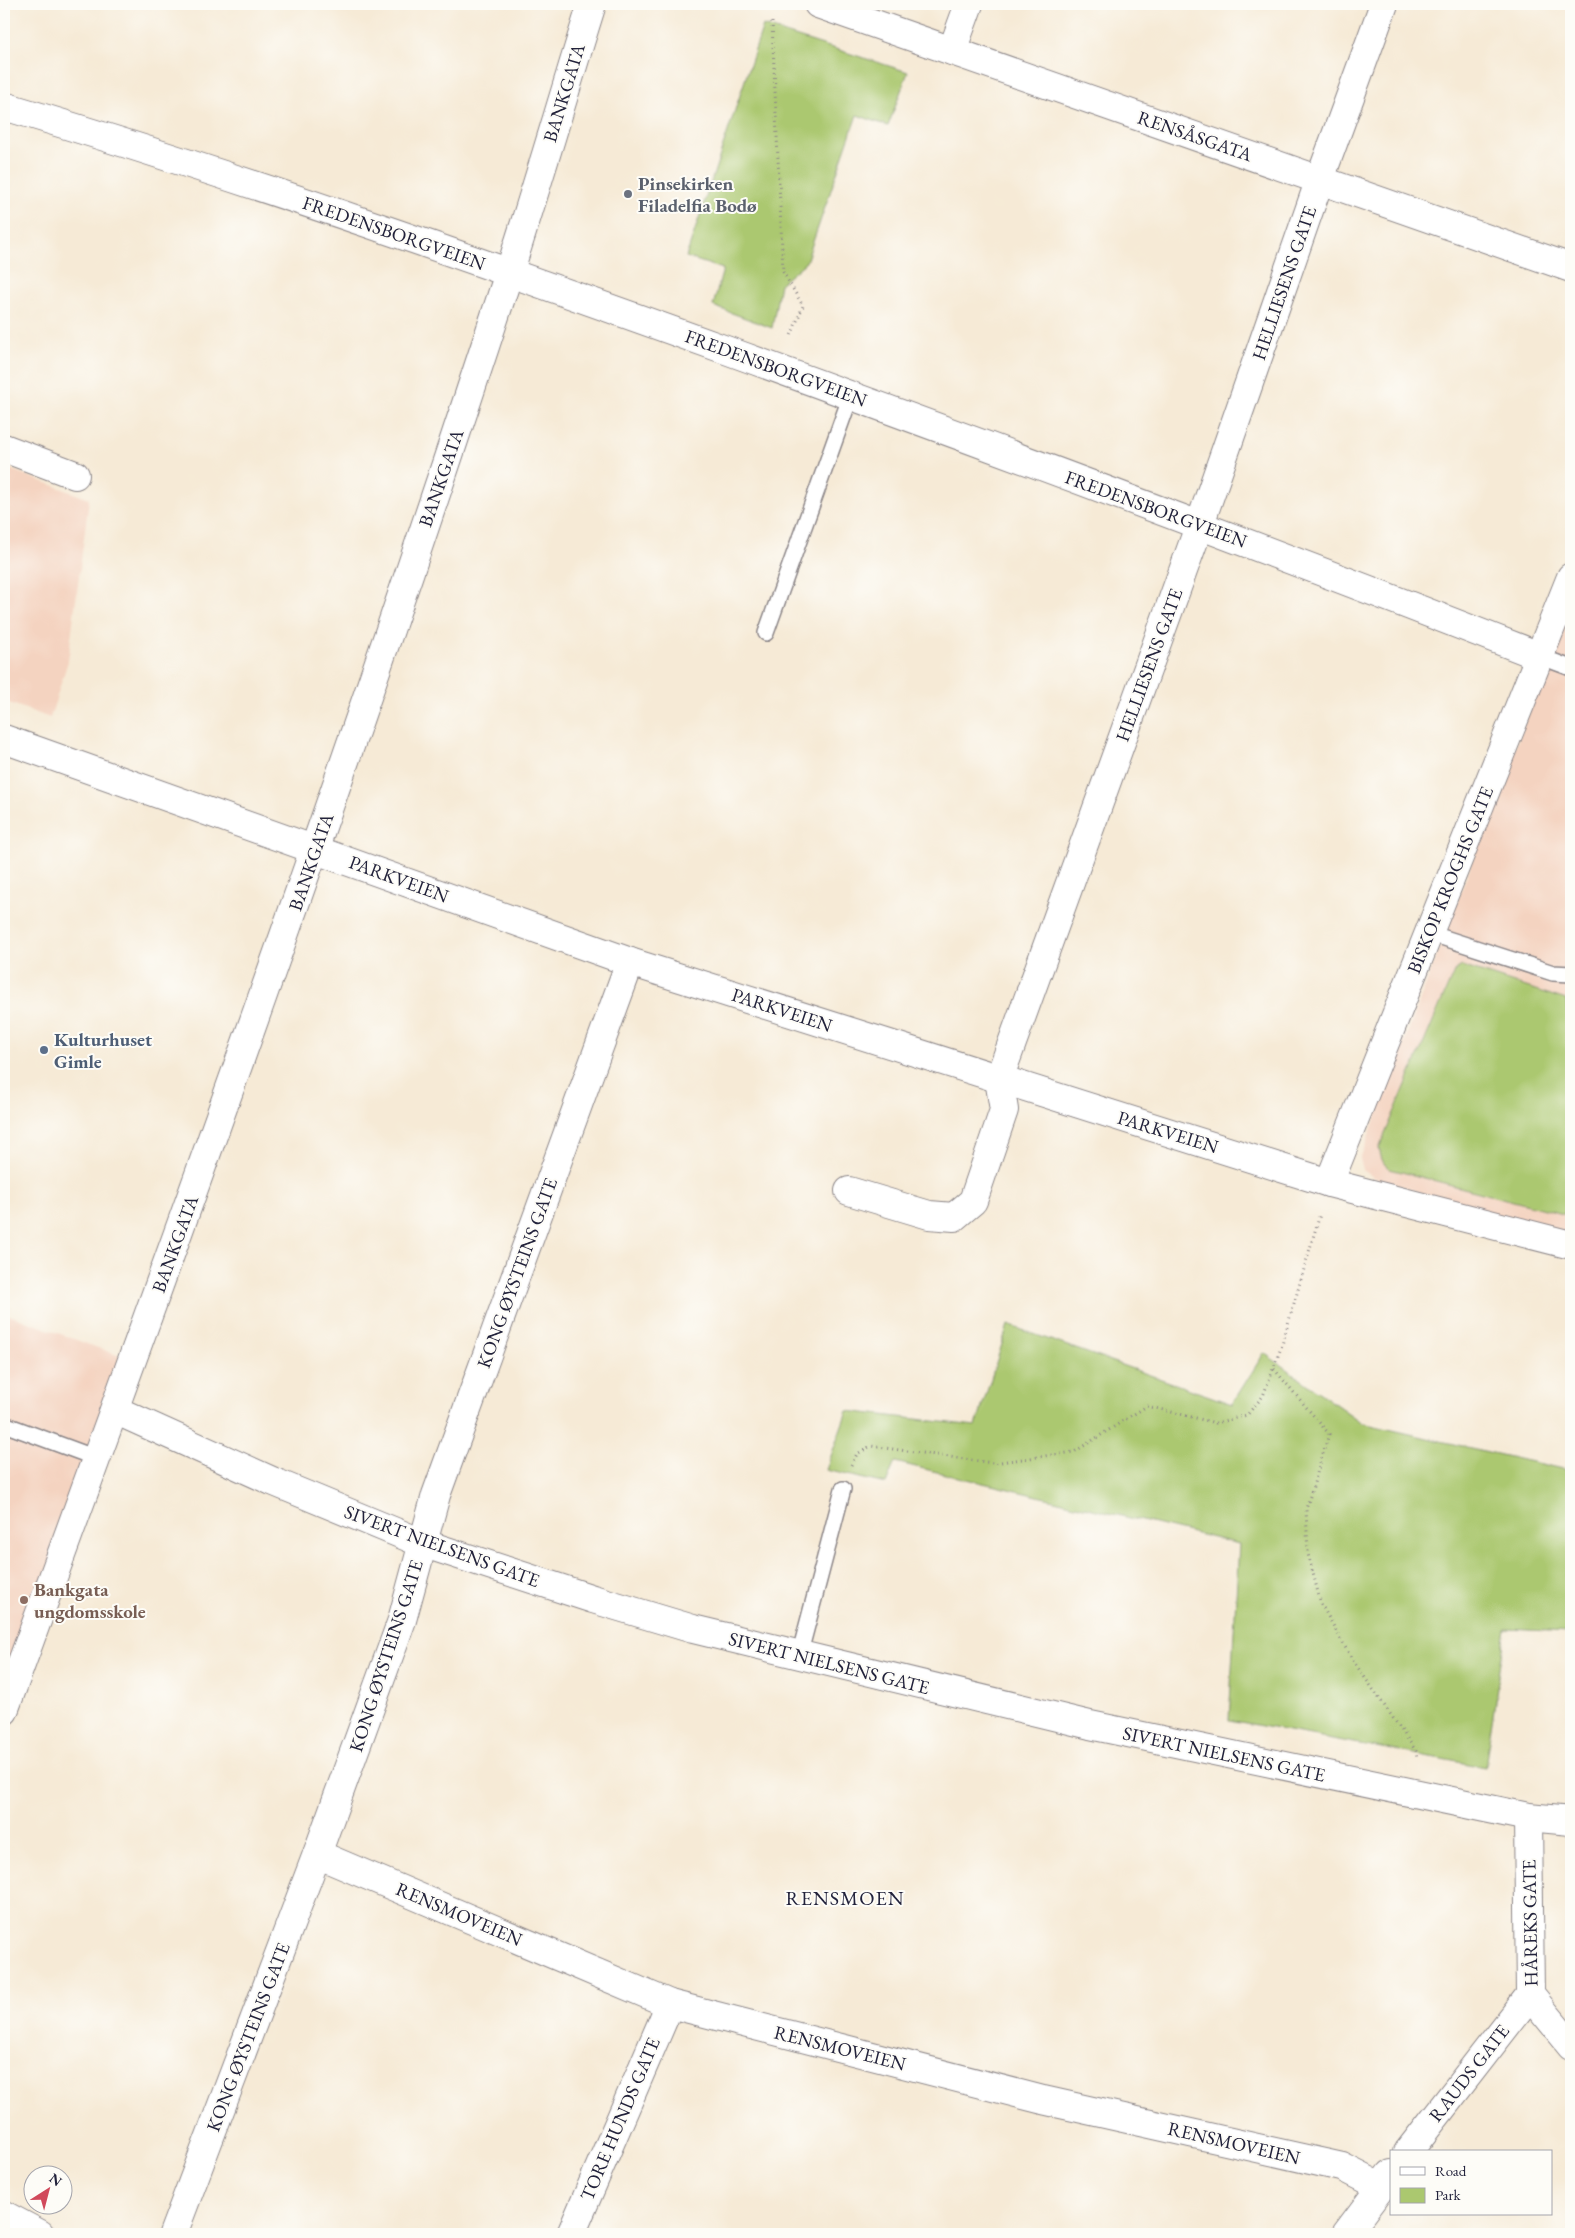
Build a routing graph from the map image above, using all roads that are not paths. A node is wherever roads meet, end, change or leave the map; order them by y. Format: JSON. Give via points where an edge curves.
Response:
{"nodes":[{"id":1,"x":592,"y":4,"type":"edge"},
{"id":2,"x":818,"y":4,"type":"edge"},
{"id":3,"x":969,"y":4,"type":"edge"},
{"id":4,"x":1384,"y":4,"type":"edge"},
{"id":5,"x":952,"y":51,"type":"junction"},
{"id":6,"x":4,"y":106,"type":"edge"},
{"id":7,"x":1320,"y":180,"type":"junction"},
{"id":8,"x":1571,"y":268,"type":"edge"},
{"id":9,"x":510,"y":273,"type":"junction"},
{"id":10,"x":851,"y":396,"type":"junction"},
{"id":11,"x":4,"y":448,"type":"edge"},
{"id":12,"x":75,"y":475,"type":"dead end"},
{"id":13,"x":1200,"y":524,"type":"junction"},
{"id":14,"x":1571,"y":577,"type":"edge"},
{"id":15,"x":766,"y":633,"type":"dead end"},
{"id":16,"x":1539,"y":656,"type":"junction"},
{"id":17,"x":1571,"y":668,"type":"edge"},
{"id":18,"x":4,"y":739,"type":"edge"},
{"id":19,"x":316,"y":849,"type":"junction"},
{"id":20,"x":1429,"y":933,"type":"junction"},
{"id":21,"x":630,"y":962,"type":"junction"},
{"id":22,"x":1571,"y":974,"type":"edge"},
{"id":23,"x":999,"y":1080,"type":"junction"},
{"id":24,"x":1329,"y":1182,"type":"junction"},
{"id":25,"x":849,"y":1191,"type":"dead end"},
{"id":26,"x":1571,"y":1245,"type":"edge"},
{"id":27,"x":115,"y":1410,"type":"junction"},
{"id":28,"x":4,"y":1424,"type":"edge"},
{"id":29,"x":96,"y":1458,"type":"junction"},
{"id":30,"x":843,"y":1489,"type":"road end"},
{"id":31,"x":422,"y":1543,"type":"junction"},
{"id":32,"x":799,"y":1656,"type":"junction"},
{"id":33,"x":4,"y":1711,"type":"edge"},
{"id":34,"x":1528,"y":1817,"type":"junction"},
{"id":35,"x":1571,"y":1821,"type":"edge"},
{"id":36,"x":317,"y":1854,"type":"junction"},
{"id":37,"x":1530,"y":1995,"type":"junction"},
{"id":38,"x":670,"y":2004,"type":"junction"},
{"id":39,"x":1571,"y":2045,"type":"edge"},
{"id":40,"x":1410,"y":2150,"type":"edge"},
{"id":41,"x":1386,"y":2180,"type":"edge"},
{"id":42,"x":4,"y":2215,"type":"edge"},
{"id":43,"x":40,"y":2234,"type":"edge"},
{"id":44,"x":173,"y":2234,"type":"edge"},
{"id":45,"x":571,"y":2234,"type":"edge"},
{"id":46,"x":1346,"y":2234,"type":"edge"}],
"edges":[{"from":1,"to":9,"type":"street","name":"BANKGATA"},
{"from":2,"to":5,"type":"street","name":"RENSÅSGATA"},
{"from":3,"to":5,"type":"street"},
{"from":4,"to":7,"type":"street","name":"HELLIESENS GATE"},
{"from":5,"to":7,"type":"street","name":"RENSÅSGATA"},
{"from":6,"to":9,"type":"street","name":"FREDENSBORGVEIEN","via":[[156,152]]},
{"from":7,"to":8,"type":"street","name":"RENSÅSGATA"},
{"from":7,"to":13,"type":"street","name":"HELLIESENS GATE"},
{"from":9,"to":10,"type":"street","name":"FREDENSBORGVEIEN"},
{"from":9,"to":19,"type":"street","name":"BANKGATA"},
{"from":10,"to":13,"type":"street","name":"FREDENSBORGVEIEN"},
{"from":10,"to":15,"type":"lane"},
{"from":11,"to":12,"type":"street"},
{"from":13,"to":16,"type":"street","name":"FREDENSBORGVEIEN"},
{"from":13,"to":23,"type":"street","name":"HELLIESENS GATE"},
{"from":14,"to":16,"type":"street","name":"BISKOP KROGHS GATE"},
{"from":16,"to":17,"type":"lane"},
{"from":16,"to":20,"type":"street","name":"BISKOP KROGHS GATE"},
{"from":18,"to":19,"type":"street","name":"PARKVEIEN"},
{"from":19,"to":21,"type":"street","name":"PARKVEIEN"},
{"from":19,"to":27,"type":"street","name":"BANKGATA"},
{"from":20,"to":22,"type":"lane","via":[[1553,973]]},
{"from":20,"to":24,"type":"street","name":"BISKOP KROGHS GATE"},
{"from":21,"to":23,"type":"street","name":"PARKVEIEN"},
{"from":21,"to":31,"type":"street","name":"KONG ØYSTEINS GATE","via":[[436,1495]]},
{"from":23,"to":24,"type":"street","name":"PARKVEIEN"},
{"from":23,"to":25,"type":"street","name":"HELLIESENS GATE","via":[[1004,1110],[973,1201],[954,1217],[929,1215]]},
{"from":24,"to":26,"type":"street","name":"PARKVEIEN"},
{"from":27,"to":29,"type":"street","name":"BANKGATA"},
{"from":27,"to":31,"type":"street","name":"SIVERT NIELSENS GATE","via":[[272,1481]]},
{"from":28,"to":29,"type":"lane"},
{"from":29,"to":33,"type":"street","name":"BANKGATA"},
{"from":30,"to":32,"type":"lane"},
{"from":31,"to":32,"type":"street","name":"SIVERT NIELSENS GATE","via":[[693,1630]]},
{"from":31,"to":36,"type":"street","name":"KONG ØYSTEINS GATE","via":[[402,1620]]},
{"from":32,"to":34,"type":"street","name":"SIVERT NIELSENS GATE","via":[[1090,1725]]},
{"from":34,"to":35,"type":"street","name":"SIVERT NIELSENS GATE"},
{"from":34,"to":37,"type":"street","name":"HÅREKS GATE"},
{"from":36,"to":38,"type":"street","name":"RENSMOVEIEN"},
{"from":36,"to":44,"type":"street","name":"KONG ØYSTEINS GATE"},
{"from":37,"to":39,"type":"street","name":"HÅREKS GATE"},
{"from":37,"to":40,"type":"street","name":"RAUDS GATE"},
{"from":38,"to":41,"type":"street","name":"RENSMOVEIEN","via":[[1043,2100],[1342,2167]]},
{"from":38,"to":45,"type":"street","name":"TORE HUNDS GATE"},
{"from":41,"to":46,"type":"street"},
{"from":42,"to":43,"type":"street"}]}
